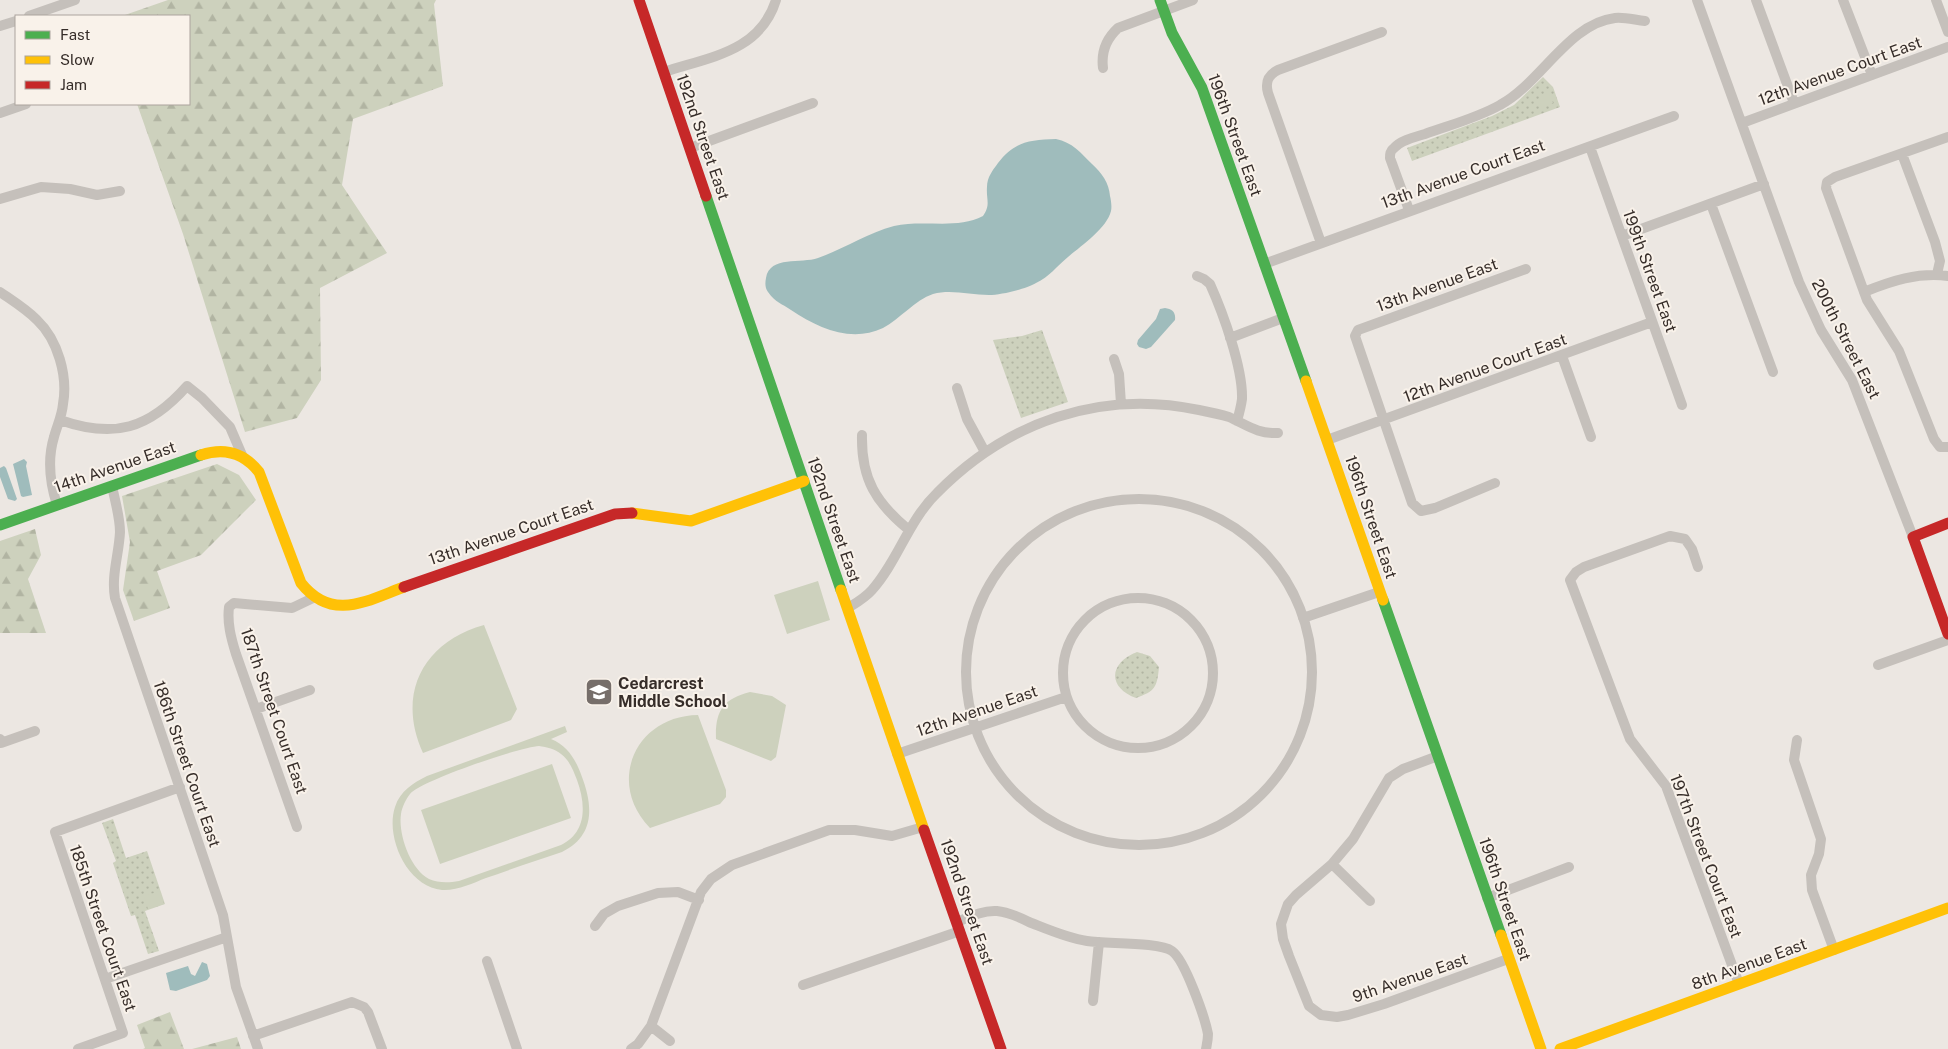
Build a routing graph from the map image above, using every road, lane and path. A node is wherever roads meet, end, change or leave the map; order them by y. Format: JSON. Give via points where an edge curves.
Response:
{"nodes":[{"id":1,"x":75,"y":0,"type":"edge"},
{"id":2,"x":639,"y":0,"type":"edge"},
{"id":3,"x":776,"y":0,"type":"edge"},
{"id":4,"x":1193,"y":0,"type":"edge"},
{"id":5,"x":1697,"y":0,"type":"edge"},
{"id":6,"x":1756,"y":0,"type":"edge"},
{"id":7,"x":1844,"y":0,"type":"edge"},
{"id":8,"x":1936,"y":0,"type":"edge"},
{"id":9,"x":1161,"y":5,"type":"edge"},
{"id":10,"x":59,"y":6,"type":"junction"},
{"id":11,"x":32,"y":15,"type":"edge"},
{"id":12,"x":63,"y":15,"type":"edge"},
{"id":13,"x":15,"y":21,"type":"edge"},
{"id":14,"x":1645,"y":21,"type":"dead end"},
{"id":15,"x":0,"y":26,"type":"edge"},
{"id":16,"x":1382,"y":32,"type":"dead end"},
{"id":17,"x":1948,"y":32,"type":"edge"},
{"id":18,"x":1948,"y":47,"type":"edge"},
{"id":19,"x":1103,"y":68,"type":"dead end"},
{"id":20,"x":664,"y":72,"type":"junction"},
{"id":21,"x":1872,"y":75,"type":"junction"},
{"id":22,"x":814,"y":103,"type":"dead end"},
{"id":23,"x":1794,"y":104,"type":"junction"},
{"id":24,"x":23,"y":105,"type":"edge"},
{"id":25,"x":0,"y":113,"type":"edge"},
{"id":26,"x":1674,"y":116,"type":"dead end"},
{"id":27,"x":1742,"y":123,"type":"junction"},
{"id":28,"x":1948,"y":136,"type":"edge"},
{"id":29,"x":1590,"y":147,"type":"junction"},
{"id":30,"x":690,"y":148,"type":"junction"},
{"id":31,"x":1902,"y":154,"type":"junction"},
{"id":32,"x":1764,"y":184,"type":"junction"},
{"id":33,"x":120,"y":191,"type":"dead end"},
{"id":34,"x":0,"y":199,"type":"edge"},
{"id":35,"x":1711,"y":204,"type":"junction"},
{"id":36,"x":1409,"y":210,"type":"junction"},
{"id":37,"x":1622,"y":236,"type":"junction"},
{"id":38,"x":1320,"y":243,"type":"junction"},
{"id":39,"x":1264,"y":264,"type":"junction"},
{"id":40,"x":1526,"y":268,"type":"dead end"},
{"id":41,"x":1943,"y":275,"type":"edge"},
{"id":42,"x":1197,"y":276,"type":"dead end"},
{"id":43,"x":0,"y":292,"type":"edge"},
{"id":44,"x":1864,"y":292,"type":"junction"},
{"id":45,"x":1283,"y":318,"type":"junction"},
{"id":46,"x":1652,"y":322,"type":"junction"},
{"id":47,"x":1230,"y":338,"type":"junction"},
{"id":48,"x":1562,"y":356,"type":"junction"},
{"id":49,"x":1114,"y":359,"type":"dead end"},
{"id":50,"x":1774,"y":372,"type":"dead end"},
{"id":51,"x":957,"y":388,"type":"dead end"},
{"id":52,"x":1121,"y":404,"type":"junction"},
{"id":53,"x":1682,"y":405,"type":"dead end"},
{"id":54,"x":60,"y":420,"type":"junction"},
{"id":55,"x":1383,"y":420,"type":"junction"},
{"id":56,"x":1237,"y":421,"type":"junction"},
{"id":57,"x":1278,"y":433,"type":"dead end"},
{"id":58,"x":862,"y":435,"type":"dead end"},
{"id":59,"x":1591,"y":437,"type":"dead end"},
{"id":60,"x":1327,"y":440,"type":"junction"},
{"id":61,"x":1946,"y":448,"type":"edge"},
{"id":62,"x":985,"y":452,"type":"junction"},
{"id":63,"x":242,"y":455,"type":"junction"},
{"id":64,"x":804,"y":482,"type":"junction"},
{"id":65,"x":1496,"y":483,"type":"dead end"},
{"id":66,"x":112,"y":486,"type":"junction"},
{"id":67,"x":57,"y":505,"type":"junction"},
{"id":68,"x":1948,"y":523,"type":"edge"},
{"id":69,"x":0,"y":525,"type":"edge"},
{"id":70,"x":908,"y":530,"type":"junction"},
{"id":71,"x":1913,"y":537,"type":"junction"},
{"id":72,"x":1698,"y":567,"type":"dead end"},
{"id":73,"x":1379,"y":592,"type":"junction"},
{"id":74,"x":313,"y":598,"type":"junction"},
{"id":75,"x":848,"y":608,"type":"junction"},
{"id":76,"x":1303,"y":618,"type":"junction"},
{"id":77,"x":1948,"y":634,"type":"edge"},
{"id":78,"x":1948,"y":640,"type":"edge"},
{"id":79,"x":1878,"y":666,"type":"dead end"},
{"id":80,"x":310,"y":690,"type":"dead end"},
{"id":81,"x":1066,"y":697,"type":"junction"},
{"id":82,"x":256,"y":709,"type":"junction"},
{"id":83,"x":976,"y":728,"type":"junction"},
{"id":84,"x":35,"y":731,"type":"dead end"},
{"id":85,"x":1797,"y":740,"type":"dead end"},
{"id":86,"x":1,"y":741,"type":"edge"},
{"id":87,"x":897,"y":754,"type":"junction"},
{"id":88,"x":1438,"y":756,"type":"junction"},
{"id":89,"x":180,"y":787,"type":"junction"},
{"id":90,"x":923,"y":826,"type":"junction"},
{"id":91,"x":297,"y":827,"type":"dead end"},
{"id":92,"x":1332,"y":864,"type":"junction"},
{"id":93,"x":1569,"y":867,"type":"dead end"},
{"id":94,"x":1487,"y":898,"type":"junction"},
{"id":95,"x":698,"y":900,"type":"junction"},
{"id":96,"x":1370,"y":901,"type":"dead end"},
{"id":97,"x":1948,"y":908,"type":"edge"},
{"id":98,"x":595,"y":926,"type":"dead end"},
{"id":99,"x":958,"y":926,"type":"junction"},
{"id":100,"x":227,"y":937,"type":"junction"},
{"id":101,"x":1099,"y":942,"type":"junction"},
{"id":102,"x":1834,"y":950,"type":"junction"},
{"id":103,"x":1508,"y":959,"type":"junction"},
{"id":104,"x":487,"y":962,"type":"dead end"},
{"id":105,"x":105,"y":979,"type":"junction"},
{"id":106,"x":1739,"y":984,"type":"junction"},
{"id":107,"x":803,"y":985,"type":"dead end"},
{"id":108,"x":1093,"y":1001,"type":"dead end"},
{"id":109,"x":651,"y":1026,"type":"junction"},
{"id":110,"x":253,"y":1036,"type":"junction"},
{"id":111,"x":670,"y":1040,"type":"dead end"},
{"id":112,"x":78,"y":1049,"type":"edge"},
{"id":113,"x":258,"y":1049,"type":"edge"},
{"id":114,"x":382,"y":1049,"type":"edge"},
{"id":115,"x":517,"y":1049,"type":"edge"},
{"id":116,"x":631,"y":1049,"type":"edge"},
{"id":117,"x":1001,"y":1049,"type":"edge"},
{"id":118,"x":1206,"y":1049,"type":"edge"},
{"id":119,"x":1541,"y":1049,"type":"edge"},
{"id":120,"x":1560,"y":1049,"type":"edge"}],
"edges":[{"from":1,"to":10,"type":"street"},
{"from":2,"to":20,"type":"street","name":"192nd Street East"},
{"from":3,"to":20,"type":"street","via":[[772,14],[749,41]]},
{"from":4,"to":9,"type":"street"},
{"from":5,"to":27,"type":"street","name":"200th Street East"},
{"from":6,"to":23,"type":"street"},
{"from":7,"to":21,"type":"street"},
{"from":8,"to":17,"type":"street"},
{"from":9,"to":19,"type":"street","via":[[1114,32],[1104,48]]},
{"from":9,"to":39,"type":"street","name":"196th Street East","via":[[1172,33],[1202,88]]},
{"from":10,"to":11,"type":"street"},
{"from":10,"to":12,"type":"street"},
{"from":13,"to":15,"type":"street"},
{"from":14,"to":36,"type":"street","via":[[1613,18],[1594,25],[1570,41],[1520,92],[1501,105],[1399,144],[1390,152],[1390,158]]},
{"from":16,"to":38,"type":"street","via":[[1278,70],[1268,78],[1268,92]]},
{"from":18,"to":21,"type":"street","name":"12th Avenue Court East"},
{"from":20,"to":30,"type":"street","name":"192nd Street East"},
{"from":21,"to":23,"type":"street","name":"12th Avenue Court East"},
{"from":22,"to":30,"type":"street"},
{"from":23,"to":27,"type":"street","name":"12th Avenue Court East"},
{"from":24,"to":25,"type":"street"},
{"from":26,"to":29,"type":"street","name":"13th Avenue Court East"},
{"from":27,"to":32,"type":"street","name":"200th Street East"},
{"from":28,"to":31,"type":"street"},
{"from":29,"to":36,"type":"street","name":"13th Avenue Court East"},
{"from":29,"to":37,"type":"street","name":"199th Street East"},
{"from":30,"to":64,"type":"street","name":"192nd Street East"},
{"from":31,"to":41,"type":"street","via":[[1935,242]]},
{"from":31,"to":44,"type":"street","via":[[1827,182],[1827,193]]},
{"from":32,"to":35,"type":"street"},
{"from":32,"to":71,"type":"street","name":"200th Street East","via":[[1799,282],[1821,330],[1855,388]]},
{"from":33,"to":34,"type":"street","via":[[98,195],[41,187]]},
{"from":35,"to":37,"type":"street"},
{"from":35,"to":50,"type":"street"},
{"from":36,"to":38,"type":"street","name":"13th Avenue Court East"},
{"from":37,"to":46,"type":"street","name":"199th Street East"},
{"from":38,"to":39,"type":"street","name":"13th Avenue Court East"},
{"from":39,"to":45,"type":"street","name":"196th Street East"},
{"from":40,"to":55,"type":"street","name":"13th Avenue East","via":[[1358,330],[1355,341]]},
{"from":41,"to":44,"type":"street","via":[[1919,275]]},
{"from":42,"to":47,"type":"street","via":[[1210,284]]},
{"from":43,"to":54,"type":"street","via":[[38,321],[56,348],[64,387]]},
{"from":44,"to":61,"type":"street","via":[[1899,351],[1934,439]]},
{"from":45,"to":47,"type":"street"},
{"from":45,"to":60,"type":"street","name":"196th Street East"},
{"from":46,"to":48,"type":"street","name":"12th Avenue Court East"},
{"from":46,"to":53,"type":"street","name":"199th Street East"},
{"from":47,"to":56,"type":"street","via":[[1242,397]]},
{"from":48,"to":55,"type":"street","name":"12th Avenue Court East"},
{"from":48,"to":59,"type":"street"},
{"from":49,"to":52,"type":"street","via":[[1119,374]]},
{"from":51,"to":62,"type":"street"},
{"from":52,"to":56,"type":"street","via":[[1172,406]]},
{"from":52,"to":62,"type":"street","via":[[1095,406],[1044,422]]},
{"from":54,"to":63,"type":"street","via":[[90,428],[131,426],[164,410],[187,386],[230,427]]},
{"from":54,"to":67,"type":"street","via":[[53,438],[50,462]]},
{"from":55,"to":60,"type":"street","name":"12th Avenue Court East"},
{"from":55,"to":65,"type":"street","via":[[1412,503],[1421,511]]},
{"from":56,"to":57,"type":"street","via":[[1258,432]]},
{"from":58,"to":70,"type":"street","via":[[862,453],[872,488],[880,503]]},
{"from":60,"to":73,"type":"street","name":"196th Street East"},
{"from":62,"to":70,"type":"street","via":[[934,495]]},
{"from":63,"to":66,"type":"street","name":"14th Avenue East","via":[[225,450],[207,453]]},
{"from":63,"to":74,"type":"street","via":[[262,478],[298,576]]},
{"from":64,"to":74,"type":"street","name":"13th Avenue Court East","via":[[691,521],[633,512],[615,514],[351,605],[332,606]]},
{"from":64,"to":75,"type":"street","name":"192nd Street East"},
{"from":66,"to":67,"type":"street","name":"14th Avenue East"},
{"from":66,"to":89,"type":"street","name":"186th Street Court East","via":[[120,531],[114,574],[115,598]]},
{"from":67,"to":69,"type":"street","name":"14th Avenue East"},
{"from":68,"to":71,"type":"street"},
{"from":70,"to":75,"type":"street","via":[[881,578],[871,591]]},
{"from":71,"to":77,"type":"street","name":"200th Street East"},
{"from":72,"to":106,"type":"street","name":"197th Street Court East","via":[[1685,539],[1670,536],[1584,567],[1571,577],[1572,587],[1630,738],[1666,786]]},
{"from":73,"to":76,"type":"street"},
{"from":73,"to":88,"type":"street","name":"196th Street East"},
{"from":74,"to":82,"type":"street","name":"187th Street Court East","via":[[292,608],[234,603],[229,607],[230,631]]},
{"from":75,"to":87,"type":"street","name":"192nd Street East"},
{"from":76,"to":83,"type":"street","via":[[1311,658],[1310,698],[1300,736],[1291,754],[1268,787],[1246,808],[1221,824],[1184,839],[1125,845],[1086,837],[1049,820],[1004,780]]},
{"from":76,"to":83,"type":"street","via":[[1273,563],[1243,534],[1213,516],[1187,506],[1146,499],[1118,500],[1084,508],[1058,519],[1029,538],[1000,568],[986,592],[973,624],[966,666],[970,708]]},
{"from":78,"to":79,"type":"street"},
{"from":80,"to":82,"type":"street"},
{"from":81,"to":81,"type":"street","via":[[1077,718],[1104,740],[1126,748],[1161,745],[1191,726],[1205,707],[1212,685],[1209,650],[1194,624],[1171,606],[1143,598],[1114,602],[1084,620],[1070,639],[1062,674]]},
{"from":81,"to":83,"type":"street","name":"12th Avenue East"},
{"from":82,"to":91,"type":"street","name":"187th Street Court East"},
{"from":83,"to":87,"type":"street","name":"12th Avenue East"},
{"from":84,"to":86,"type":"street"},
{"from":85,"to":102,"type":"street","via":[[1794,760],[1821,839],[1811,875],[1812,890]]},
{"from":87,"to":90,"type":"street","name":"192nd Street East"},
{"from":88,"to":92,"type":"street","via":[[1389,778],[1366,820]]},
{"from":88,"to":94,"type":"street","name":"196th Street East"},
{"from":89,"to":100,"type":"street","name":"186th Street Court East","via":[[224,915]]},
{"from":89,"to":105,"type":"street","name":"185th Street Court East","via":[[55,832]]},
{"from":90,"to":95,"type":"street","via":[[892,836],[841,829],[820,832],[726,868],[706,884]]},
{"from":90,"to":99,"type":"street","name":"192nd Street East"},
{"from":92,"to":96,"type":"street"},
{"from":92,"to":103,"type":"street","name":"9th Avenue East","via":[[1296,894],[1286,909],[1282,924],[1283,939],[1308,1006],[1321,1015],[1348,1015]]},
{"from":93,"to":94,"type":"street"},
{"from":94,"to":103,"type":"street","name":"196th Street East"},
{"from":95,"to":98,"type":"street","via":[[678,892],[658,893],[618,906],[604,914]]},
{"from":95,"to":109,"type":"street"},
{"from":97,"to":102,"type":"street","name":"8th Avenue East"},
{"from":99,"to":101,"type":"street","via":[[979,913],[996,911],[1056,933]]},
{"from":99,"to":107,"type":"street"},
{"from":99,"to":117,"type":"street","name":"192nd Street East"},
{"from":100,"to":105,"type":"street"},
{"from":100,"to":110,"type":"street","name":"186th Street Court East","via":[[236,988]]},
{"from":101,"to":108,"type":"street"},
{"from":101,"to":118,"type":"street","via":[[1156,945],[1171,950],[1187,974],[1203,1017],[1208,1034]]},
{"from":102,"to":106,"type":"street","name":"8th Avenue East"},
{"from":103,"to":119,"type":"street","name":"196th Street East"},
{"from":104,"to":115,"type":"street"},
{"from":105,"to":112,"type":"street","name":"185th Street Court East","via":[[123,1033]]},
{"from":106,"to":120,"type":"street","name":"8th Avenue East"},
{"from":109,"to":111,"type":"street"},
{"from":109,"to":116,"type":"street"},
{"from":110,"to":113,"type":"street","name":"186th Street Court East"},
{"from":110,"to":114,"type":"street","via":[[352,1002],[368,1012]]}]}
